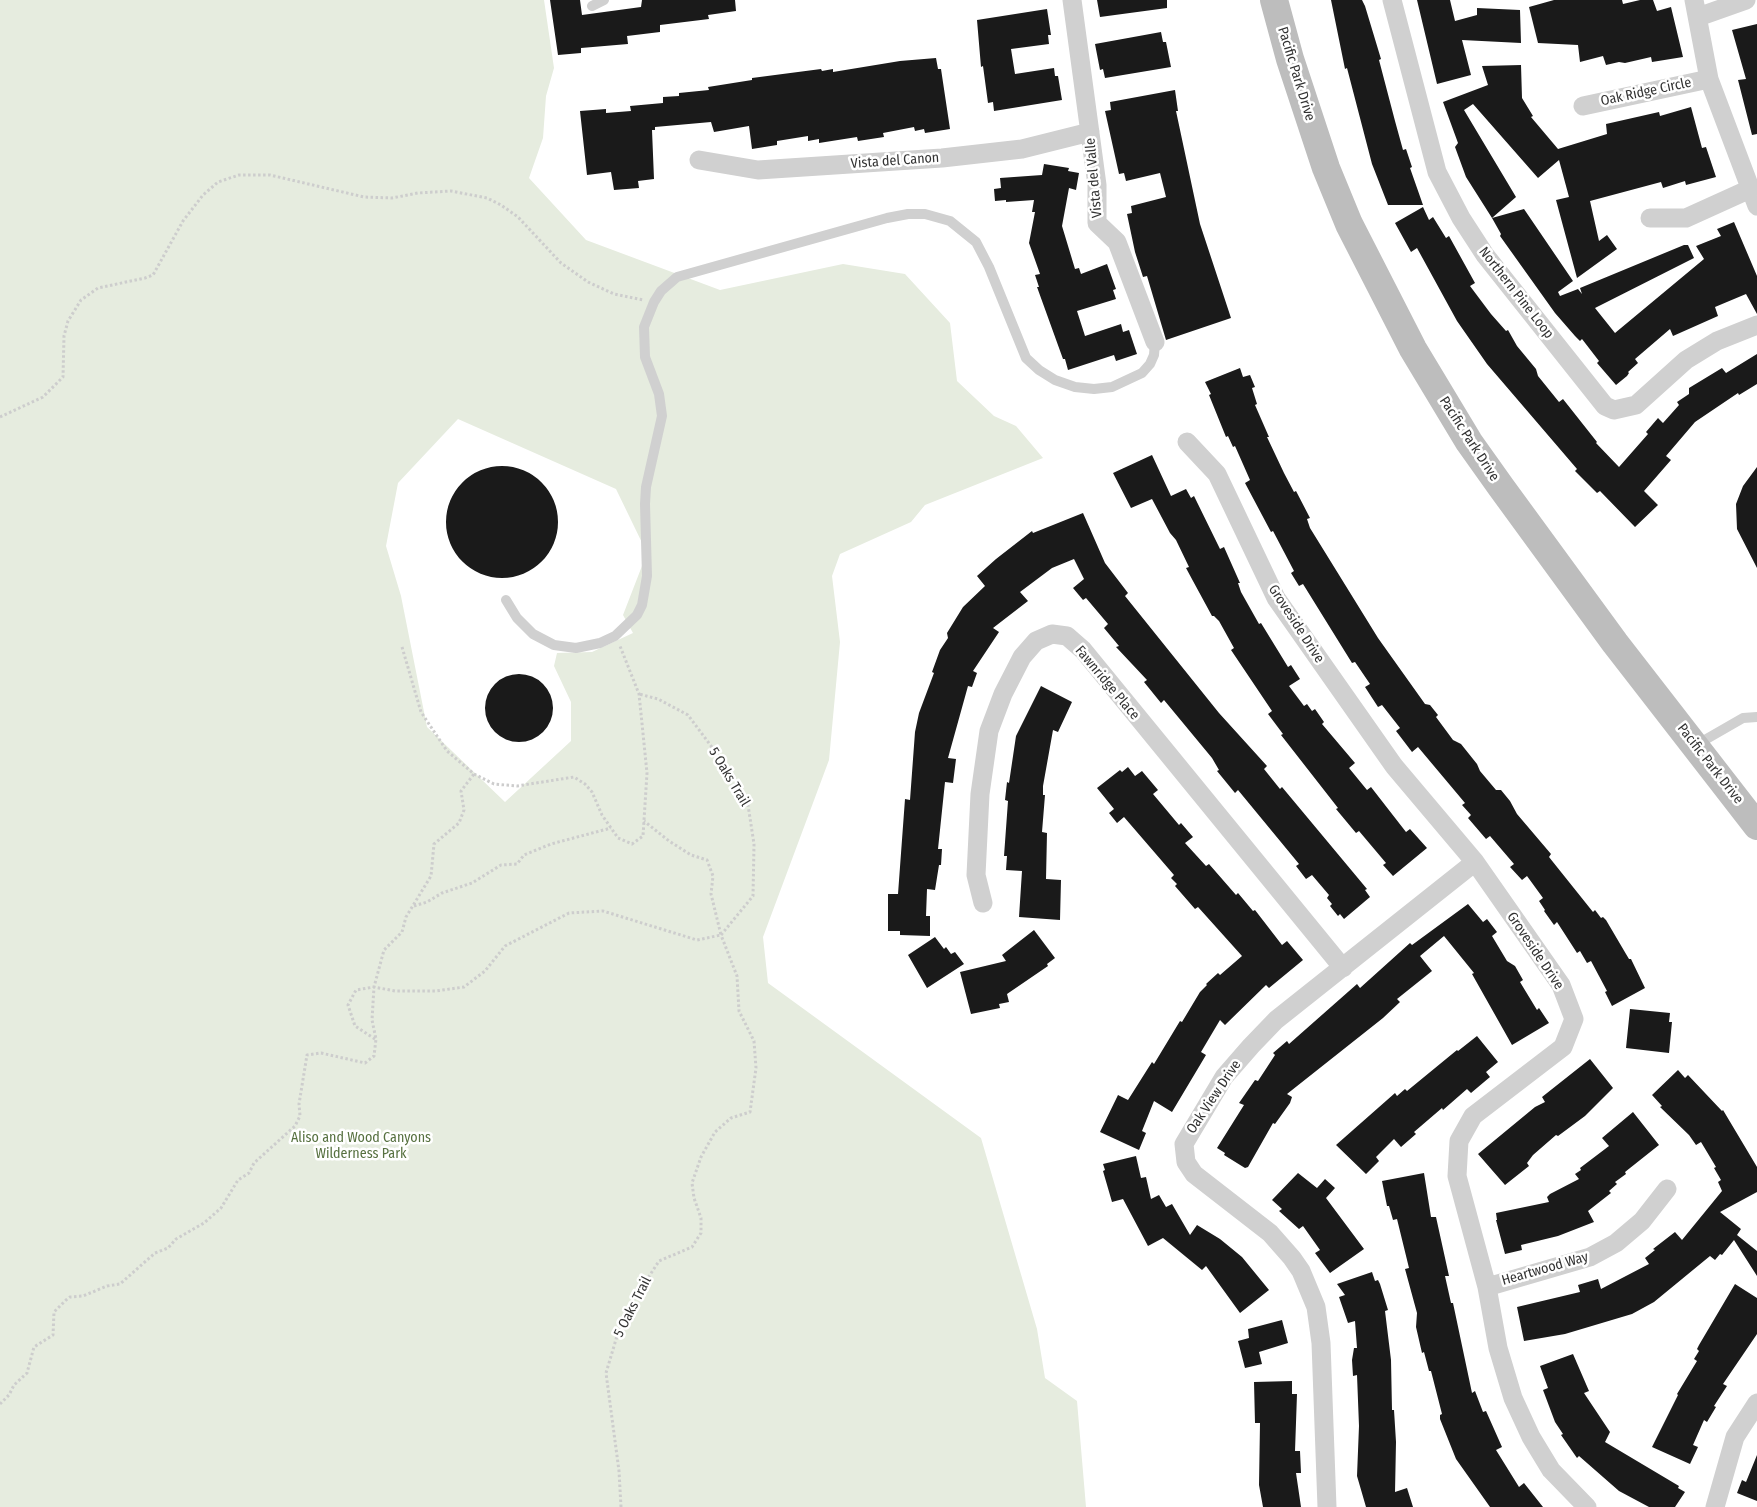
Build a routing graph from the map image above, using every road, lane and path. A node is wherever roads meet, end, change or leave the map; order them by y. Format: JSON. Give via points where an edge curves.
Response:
{"nodes":[{"id":1,"x":604,"y":0,"type":"edge"},
{"id":2,"x":1072,"y":0,"type":"edge"},
{"id":3,"x":1274,"y":0,"type":"edge"},
{"id":4,"x":1392,"y":0,"type":"edge"},
{"id":5,"x":1746,"y":0,"type":"edge"},
{"id":6,"x":592,"y":6,"type":"dead end"},
{"id":7,"x":1696,"y":8,"type":"edge"},
{"id":8,"x":1709,"y":79,"type":"junction"},
{"id":9,"x":1583,"y":106,"type":"dead end"},
{"id":10,"x":1090,"y":132,"type":"junction"},
{"id":11,"x":699,"y":160,"type":"dead end"},
{"id":12,"x":1753,"y":198,"type":"edge"},
{"id":13,"x":1650,"y":218,"type":"dead end"},
{"id":14,"x":654,"y":302,"type":"junction"},
{"id":15,"x":1757,"y":325,"type":"edge"},
{"id":16,"x":1154,"y":342,"type":"joint"},
{"id":17,"x":0,"y":417,"type":"edge"},
{"id":18,"x":1187,"y":442,"type":"dead end"},
{"id":19,"x":506,"y":600,"type":"dead end"},
{"id":20,"x":615,"y":636,"type":"junction"},
{"id":21,"x":402,"y":647,"type":"dead end"},
{"id":22,"x":639,"y":694,"type":"junction"},
{"id":23,"x":1757,"y":717,"type":"edge"},
{"id":24,"x":1696,"y":746,"type":"junction"},
{"id":25,"x":474,"y":774,"type":"junction"},
{"id":26,"x":644,"y":821,"type":"junction"},
{"id":27,"x":1757,"y":826,"type":"edge"},
{"id":28,"x":611,"y":828,"type":"junction"},
{"id":29,"x":1475,"y":862,"type":"junction"},
{"id":30,"x":983,"y":903,"type":"dead end"},
{"id":31,"x":414,"y":906,"type":"junction"},
{"id":32,"x":721,"y":935,"type":"junction"},
{"id":33,"x":1343,"y":968,"type":"junction"},
{"id":34,"x":374,"y":988,"type":"junction"},
{"id":35,"x":376,"y":1040,"type":"junction"},
{"id":36,"x":1667,"y":1189,"type":"dead end"},
{"id":37,"x":1487,"y":1286,"type":"junction"},
{"id":38,"x":1757,"y":1403,"type":"edge"},
{"id":39,"x":0,"y":1404,"type":"edge"},
{"id":40,"x":621,"y":1507,"type":"edge"},
{"id":41,"x":1327,"y":1507,"type":"edge"},
{"id":42,"x":1587,"y":1507,"type":"edge"},
{"id":43,"x":1715,"y":1507,"type":"edge"}],
"edges":[{"from":1,"to":6,"type":"lane"},
{"from":2,"to":10,"type":"street","name":"Vista del Valle"},
{"from":3,"to":24,"type":"main road","name":"Pacific Park Drive","via":[[1326,168],[1350,224],[1413,349],[1469,442],[1615,643]]},
{"from":4,"to":15,"type":"street","name":"Northern Pine Loop","via":[[1437,172],[1485,255],[1605,406],[1614,410],[1636,405],[1686,360],[1718,341]]},
{"from":5,"to":7,"type":"street"},
{"from":7,"to":8,"type":"street"},
{"from":8,"to":9,"type":"street","name":"Oak Ridge Circle"},
{"from":8,"to":12,"type":"street"},
{"from":10,"to":11,"type":"street","name":"Vista del Canon","via":[[1022,149],[942,158],[758,170]]},
{"from":10,"to":16,"type":"street","name":"Vista del Valle","via":[[1097,185],[1097,223],[1117,242]]},
{"from":12,"to":13,"type":"street","via":[[1686,218]]},
{"from":14,"to":16,"type":"lane","via":[[668,283],[691,272],[887,218],[925,214],[950,221],[976,242],[1026,358],[1055,380],[1075,387],[1094,389],[1112,386],[1142,373],[1154,355]]},
{"from":14,"to":17,"type":"path","via":[[614,294],[588,282],[561,263],[518,217],[487,198],[451,191],[392,198],[364,197],[289,178],[251,173],[239,175],[218,182],[203,195],[183,221],[153,275],[98,288],[84,297],[74,309],[64,336],[64,377],[43,397]]},
{"from":14,"to":20,"type":"lane","via":[[644,327],[645,350],[659,394],[662,416],[646,495],[646,592],[637,615]]},
{"from":18,"to":29,"type":"street","name":"Groveside Drive","via":[[1216,474],[1281,605],[1394,766]]},
{"from":19,"to":20,"type":"lane","via":[[525,628],[554,645],[576,648]]},
{"from":20,"to":22,"type":"path"},
{"from":21,"to":25,"type":"path","via":[[421,712],[447,751]]},
{"from":22,"to":26,"type":"path","via":[[647,773]]},
{"from":22,"to":32,"type":"path","name":"5 Oaks Trail","via":[[658,699],[688,715],[748,805],[754,844],[752,896]]},
{"from":23,"to":24,"type":"lane","via":[[1743,718]]},
{"from":24,"to":27,"type":"main road","name":"Pacific Park Drive"},
{"from":25,"to":28,"type":"path","via":[[494,784],[517,786],[574,777],[592,792]]},
{"from":25,"to":31,"type":"path","via":[[461,791],[464,810],[459,824],[434,844],[430,876]]},
{"from":26,"to":28,"type":"path","via":[[643,836],[632,844],[618,838]]},
{"from":26,"to":32,"type":"path","via":[[669,842],[707,860],[713,876],[711,894]]},
{"from":28,"to":31,"type":"path","via":[[524,855],[517,864],[501,865],[472,883]]},
{"from":29,"to":33,"type":"street","name":"Oak View Drive"},
{"from":29,"to":37,"type":"street","name":"Groveside Drive","via":[[1561,985],[1574,1018],[1563,1047],[1473,1116],[1459,1141],[1457,1176]]},
{"from":30,"to":33,"type":"street","name":"Fawnridge Place","via":[[976,876],[980,794],[989,731],[1022,657],[1036,641],[1052,634],[1067,636],[1083,650]]},
{"from":31,"to":34,"type":"path","via":[[406,917],[402,932],[384,950]]},
{"from":32,"to":34,"type":"path","via":[[697,940],[603,911],[569,913],[505,946],[485,971],[464,987],[436,991]]},
{"from":32,"to":40,"type":"path","name":"5 Oaks Trail","via":[[737,976],[739,1011],[754,1041],[756,1068],[750,1112],[731,1118],[715,1132],[692,1183],[701,1218],[701,1233],[692,1247],[659,1261],[635,1298],[617,1336],[606,1374]]},
{"from":33,"to":41,"type":"street","name":"Oak View Drive","via":[[1276,1020],[1250,1046],[1224,1077],[1184,1144],[1186,1162],[1194,1174],[1270,1233],[1292,1258],[1316,1307],[1321,1343]]},
{"from":34,"to":35,"type":"path","via":[[372,1020]]},
{"from":34,"to":35,"type":"path","via":[[356,990],[348,1005],[355,1026]]},
{"from":35,"to":39,"type":"path","via":[[374,1056],[365,1063],[321,1053],[307,1055],[300,1116],[295,1126],[238,1180],[220,1208],[204,1223],[176,1239],[168,1248],[155,1253],[120,1284],[66,1300],[54,1312],[53,1335],[34,1347],[27,1373]]},
{"from":36,"to":37,"type":"street","name":"Heartwood Way","via":[[1642,1221],[1616,1243],[1590,1257]]},
{"from":37,"to":42,"type":"street","name":"Groveside Drive","via":[[1498,1348],[1513,1398],[1551,1470]]},
{"from":38,"to":43,"type":"street","via":[[1735,1437]]}]}
